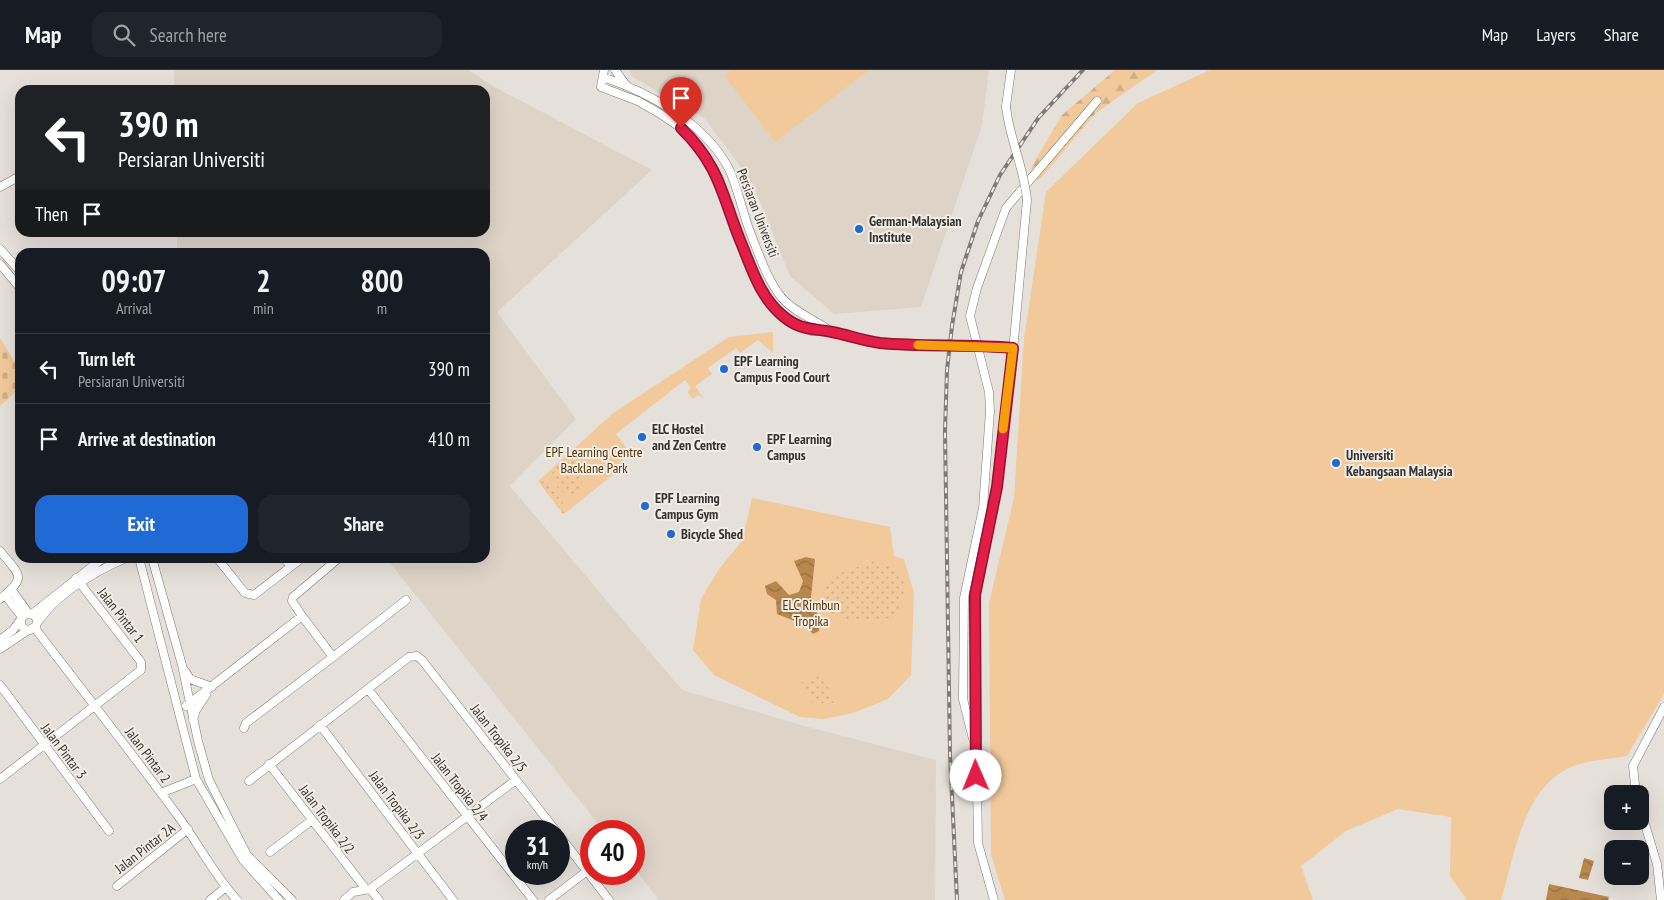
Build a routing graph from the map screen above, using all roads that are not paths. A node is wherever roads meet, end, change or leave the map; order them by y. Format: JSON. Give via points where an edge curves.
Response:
{"nodes":[{"id":1,"x":615,"y":70,"type":"edge"},
{"id":2,"x":1011,"y":70,"type":"edge"},
{"id":3,"x":604,"y":74,"type":"edge"},
{"id":4,"x":626,"y":85,"type":"junction"},
{"id":5,"x":1097,"y":101,"type":"dead end"},
{"id":6,"x":15,"y":179,"type":"edge"},
{"id":7,"x":0,"y":187,"type":"edge"},
{"id":8,"x":0,"y":250,"type":"edge"},
{"id":9,"x":0,"y":264,"type":"edge"},
{"id":10,"x":15,"y":266,"type":"edge"},
{"id":11,"x":15,"y":282,"type":"edge"},
{"id":12,"x":832,"y":332,"type":"junction"},
{"id":13,"x":1013,"y":348,"type":"junction"},
{"id":14,"x":0,"y":551,"type":"edge"},
{"id":15,"x":97,"y":563,"type":"edge"},
{"id":16,"x":114,"y":563,"type":"edge"},
{"id":17,"x":140,"y":563,"type":"edge"},
{"id":18,"x":153,"y":563,"type":"edge"},
{"id":19,"x":221,"y":563,"type":"edge"},
{"id":20,"x":288,"y":563,"type":"edge"},
{"id":21,"x":295,"y":563,"type":"edge"},
{"id":22,"x":333,"y":563,"type":"edge"},
{"id":23,"x":291,"y":566,"type":"junction"},
{"id":24,"x":78,"y":580,"type":"junction"},
{"id":25,"x":5,"y":594,"type":"edge"},
{"id":26,"x":406,"y":600,"type":"dead end"},
{"id":27,"x":26,"y":616,"type":"junction"},
{"id":28,"x":302,"y":616,"type":"junction"},
{"id":29,"x":34,"y":627,"type":"junction"},
{"id":30,"x":0,"y":640,"type":"edge"},
{"id":31,"x":0,"y":649,"type":"edge"},
{"id":32,"x":331,"y":658,"type":"junction"},
{"id":33,"x":182,"y":665,"type":"junction"},
{"id":34,"x":0,"y":684,"type":"edge"},
{"id":35,"x":212,"y":687,"type":"junction"},
{"id":36,"x":368,"y":689,"type":"junction"},
{"id":37,"x":190,"y":705,"type":"junction"},
{"id":38,"x":95,"y":707,"type":"junction"},
{"id":39,"x":1664,"y":707,"type":"edge"},
{"id":40,"x":180,"y":709,"type":"junction"},
{"id":41,"x":193,"y":721,"type":"junction"},
{"id":42,"x":320,"y":725,"type":"junction"},
{"id":43,"x":244,"y":728,"type":"dead end"},
{"id":44,"x":44,"y":745,"type":"junction"},
{"id":45,"x":976,"y":746,"type":"junction"},
{"id":46,"x":269,"y":764,"type":"junction"},
{"id":47,"x":0,"y":779,"type":"edge"},
{"id":48,"x":196,"y":779,"type":"junction"},
{"id":49,"x":516,"y":780,"type":"junction"},
{"id":50,"x":249,"y":781,"type":"dead end"},
{"id":51,"x":1635,"y":785,"type":"edge"},
{"id":52,"x":161,"y":793,"type":"junction"},
{"id":53,"x":468,"y":816,"type":"junction"},
{"id":54,"x":312,"y":820,"type":"junction"},
{"id":55,"x":547,"y":820,"type":"edge"},
{"id":56,"x":188,"y":829,"type":"junction"},
{"id":57,"x":1647,"y":830,"type":"edge"},
{"id":58,"x":109,"y":831,"type":"dead end"},
{"id":59,"x":570,"y":849,"type":"edge"},
{"id":60,"x":270,"y":852,"type":"dead end"},
{"id":61,"x":417,"y":854,"type":"junction"},
{"id":62,"x":580,"y":862,"type":"edge"},
{"id":63,"x":580,"y":876,"type":"edge"},
{"id":64,"x":598,"y":885,"type":"edge"},
{"id":65,"x":117,"y":886,"type":"dead end"},
{"id":66,"x":226,"y":888,"type":"junction"},
{"id":67,"x":365,"y":890,"type":"junction"},
{"id":68,"x":210,"y":900,"type":"edge"},
{"id":69,"x":237,"y":900,"type":"edge"},
{"id":70,"x":280,"y":900,"type":"edge"},
{"id":71,"x":292,"y":900,"type":"edge"},
{"id":72,"x":344,"y":900,"type":"edge"},
{"id":73,"x":360,"y":900,"type":"edge"},
{"id":74,"x":378,"y":900,"type":"edge"},
{"id":75,"x":453,"y":900,"type":"edge"},
{"id":76,"x":533,"y":900,"type":"edge"},
{"id":77,"x":549,"y":900,"type":"edge"},
{"id":78,"x":609,"y":900,"type":"edge"},
{"id":79,"x":994,"y":900,"type":"edge"},
{"id":80,"x":1661,"y":900,"type":"edge"}],
"edges":[{"from":1,"to":4,"type":"street"},
{"from":2,"to":13,"type":"street","bridge":true,"via":[[1007,116],[1023,170],[1027,200]]},
{"from":3,"to":4,"type":"street","name":"Persiaran Universiti"},
{"from":3,"to":12,"type":"street","name":"Persiaran Universiti","via":[[601,87],[671,120],[699,148],[719,178],[734,226],[757,281],[773,306],[802,328]]},
{"from":4,"to":12,"type":"street","name":"Persiaran Universiti","via":[[665,106],[698,131],[721,158],[731,175],[768,274],[782,298]]},
{"from":5,"to":45,"type":"street","via":[[1006,208],[970,316],[989,392],[990,411],[983,508],[964,598],[963,699]]},
{"from":6,"to":7,"type":"street"},
{"from":8,"to":10,"type":"street"},
{"from":9,"to":11,"type":"street"},
{"from":12,"to":13,"type":"street","name":"Persiaran Universiti","bridge":true,"via":[[887,343]]},
{"from":13,"to":45,"type":"street","via":[[997,487],[975,595]]},
{"from":14,"to":25,"type":"street","via":[[18,574],[17,584]]},
{"from":15,"to":24,"type":"street"},
{"from":16,"to":24,"type":"street"},
{"from":17,"to":40,"type":"street"},
{"from":18,"to":33,"type":"street"},
{"from":19,"to":23,"type":"street","via":[[246,593],[254,595]]},
{"from":20,"to":23,"type":"street"},
{"from":21,"to":23,"type":"street"},
{"from":22,"to":28,"type":"street","via":[[293,597],[292,601]]},
{"from":24,"to":27,"type":"street"},
{"from":24,"to":29,"type":"street"},
{"from":24,"to":38,"type":"street","name":"Jalan Pintar 1","via":[[141,662],[140,670]]},
{"from":25,"to":27,"type":"street"},
{"from":26,"to":32,"type":"street"},
{"from":27,"to":29,"type":"street"},
{"from":27,"to":29,"type":"street","via":[[23,626]]},
{"from":27,"to":30,"type":"street"},
{"from":28,"to":32,"type":"street"},
{"from":28,"to":35,"type":"street"},
{"from":29,"to":31,"type":"street"},
{"from":29,"to":38,"type":"street","name":"Jalan Pintar 2"},
{"from":32,"to":43,"type":"street","via":[[246,723]]},
{"from":33,"to":35,"type":"street","via":[[190,679]]},
{"from":33,"to":37,"type":"street"},
{"from":34,"to":44,"type":"street","name":"Jalan Pintar 3"},
{"from":35,"to":37,"type":"street"},
{"from":35,"to":41,"type":"street","via":[[196,710]]},
{"from":36,"to":42,"type":"street"},
{"from":36,"to":49,"type":"street","name":"Jalan Tropika 2/5","via":[[409,657],[417,656]]},
{"from":36,"to":53,"type":"street","name":"Jalan Tropika 2/4"},
{"from":37,"to":40,"type":"street"},
{"from":37,"to":41,"type":"street"},
{"from":38,"to":44,"type":"street"},
{"from":38,"to":52,"type":"street","name":"Jalan Pintar 2"},
{"from":39,"to":51,"type":"street","via":[[1633,766]]},
{"from":40,"to":48,"type":"street"},
{"from":41,"to":71,"type":"street","via":[[209,780],[239,842],[257,868]]},
{"from":42,"to":46,"type":"street"},
{"from":42,"to":61,"type":"street","name":"Jalan Tropika 2/3"},
{"from":44,"to":47,"type":"street"},
{"from":44,"to":58,"type":"street","name":"Jalan Pintar 3"},
{"from":45,"to":79,"type":"street","via":[[978,843]]},
{"from":46,"to":50,"type":"street"},
{"from":46,"to":54,"type":"street","name":"Jalan Tropika 2/2"},
{"from":48,"to":52,"type":"street"},
{"from":48,"to":70,"type":"street","via":[[243,860]]},
{"from":49,"to":53,"type":"street"},
{"from":49,"to":55,"type":"street","name":"Jalan Tropika 2/5"},
{"from":52,"to":56,"type":"street","name":"Jalan Pintar 2"},
{"from":53,"to":61,"type":"street"},
{"from":53,"to":76,"type":"street","name":"Jalan Tropika 2/4"},
{"from":54,"to":60,"type":"street"},
{"from":54,"to":67,"type":"street","name":"Jalan Tropika 2/2"},
{"from":56,"to":65,"type":"street","name":"Jalan Pintar 2A"},
{"from":56,"to":66,"type":"street","name":"Jalan Pintar 2"},
{"from":57,"to":80,"type":"street","via":[[1657,864]]},
{"from":59,"to":62,"type":"street"},
{"from":61,"to":67,"type":"street"},
{"from":61,"to":75,"type":"street","name":"Jalan Tropika 2/3"},
{"from":63,"to":77,"type":"street"},
{"from":64,"to":78,"type":"street"},
{"from":66,"to":68,"type":"street"},
{"from":66,"to":69,"type":"street","name":"Jalan Pintar 2"},
{"from":67,"to":72,"type":"street","via":[[353,892]]},
{"from":67,"to":73,"type":"street"},
{"from":67,"to":74,"type":"street","name":"Jalan Tropika 2/2"}]}
